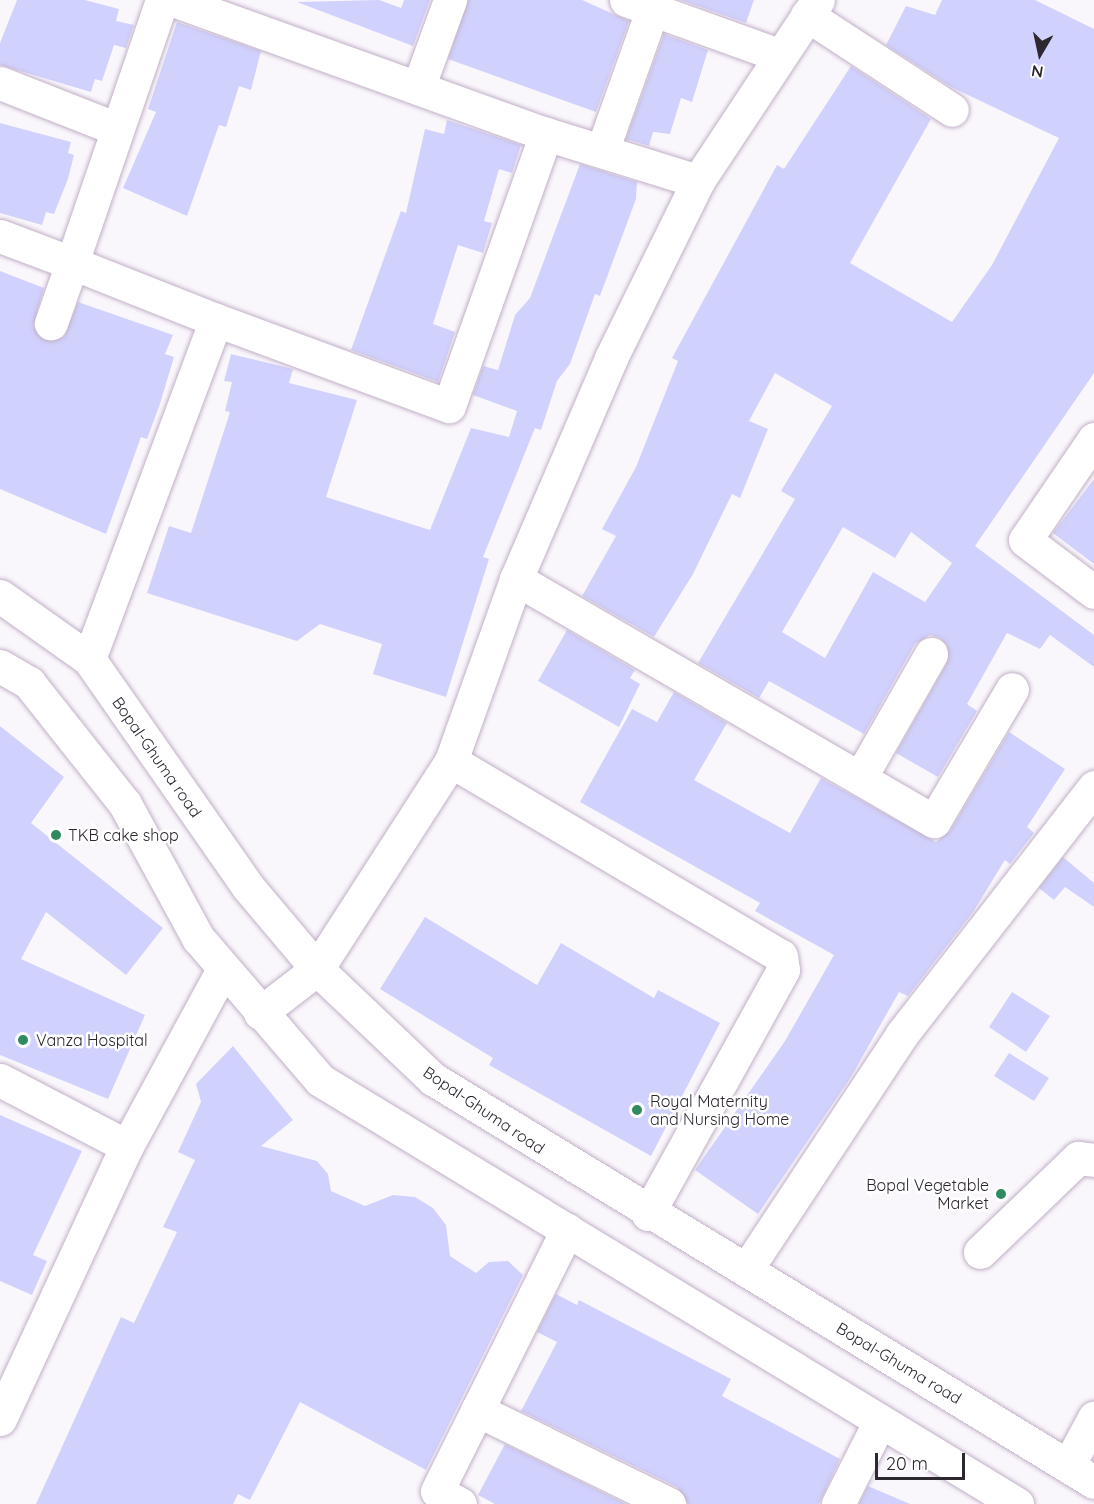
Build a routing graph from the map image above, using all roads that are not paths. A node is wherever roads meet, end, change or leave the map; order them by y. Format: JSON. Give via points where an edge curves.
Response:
{"nodes":[{"id":1,"x":162,"y":0,"type":"edge"},
{"id":2,"x":173,"y":0,"type":"edge"},
{"id":3,"x":450,"y":0,"type":"edge"},
{"id":4,"x":640,"y":4,"type":"edge"},
{"id":5,"x":812,"y":7,"type":"edge"},
{"id":6,"x":779,"y":55,"type":"junction"},
{"id":7,"x":0,"y":83,"type":"edge"},
{"id":8,"x":418,"y":88,"type":"junction"},
{"id":9,"x":952,"y":110,"type":"dead end"},
{"id":10,"x":117,"y":129,"type":"junction"},
{"id":11,"x":546,"y":134,"type":"junction"},
{"id":12,"x":602,"y":151,"type":"junction"},
{"id":13,"x":698,"y":181,"type":"junction"},
{"id":14,"x":0,"y":236,"type":"edge"},
{"id":15,"x":72,"y":263,"type":"junction"},
{"id":16,"x":216,"y":320,"type":"junction"},
{"id":17,"x":51,"y":323,"type":"dead end"},
{"id":18,"x":1094,"y":439,"type":"edge"},
{"id":19,"x":516,"y":579,"type":"junction"},
{"id":20,"x":1094,"y":592,"type":"edge"},
{"id":21,"x":0,"y":596,"type":"edge"},
{"id":22,"x":930,"y":654,"type":"dead end"},
{"id":23,"x":89,"y":659,"type":"junction"},
{"id":24,"x":0,"y":666,"type":"edge"},
{"id":25,"x":1012,"y":689,"type":"dead end"},
{"id":26,"x":451,"y":761,"type":"junction"},
{"id":27,"x":860,"y":778,"type":"junction"},
{"id":28,"x":1094,"y":788,"type":"edge"},
{"id":29,"x":317,"y":969,"type":"junction"},
{"id":30,"x":222,"y":971,"type":"junction"},
{"id":31,"x":260,"y":1013,"type":"junction"},
{"id":32,"x":0,"y":1080,"type":"edge"},
{"id":33,"x":127,"y":1146,"type":"junction"},
{"id":34,"x":1094,"y":1160,"type":"edge"},
{"id":35,"x":648,"y":1214,"type":"junction"},
{"id":36,"x":567,"y":1230,"type":"junction"},
{"id":37,"x":980,"y":1251,"type":"dead end"},
{"id":38,"x":746,"y":1270,"type":"junction"},
{"id":39,"x":4,"y":1402,"type":"edge"},
{"id":40,"x":477,"y":1410,"type":"junction"},
{"id":41,"x":1094,"y":1418,"type":"edge"},
{"id":42,"x":880,"y":1420,"type":"junction"},
{"id":43,"x":1081,"y":1474,"type":"edge"},
{"id":44,"x":443,"y":1500,"type":"edge"},
{"id":45,"x":669,"y":1504,"type":"edge"},
{"id":46,"x":838,"y":1504,"type":"edge"},
{"id":47,"x":1017,"y":1504,"type":"edge"}],
"edges":[{"from":1,"to":10,"type":"street"},
{"from":2,"to":8,"type":"street"},
{"from":3,"to":8,"type":"street"},
{"from":4,"to":6,"type":"street"},
{"from":4,"to":12,"type":"street"},
{"from":5,"to":6,"type":"street"},
{"from":5,"to":9,"type":"street"},
{"from":6,"to":13,"type":"street"},
{"from":7,"to":10,"type":"street"},
{"from":8,"to":11,"type":"street"},
{"from":10,"to":15,"type":"street"},
{"from":11,"to":12,"type":"street"},
{"from":11,"to":16,"type":"street","via":[[449,406]]},
{"from":12,"to":13,"type":"street"},
{"from":13,"to":19,"type":"street","via":[[611,358]]},
{"from":14,"to":15,"type":"street"},
{"from":15,"to":16,"type":"street"},
{"from":15,"to":17,"type":"street"},
{"from":16,"to":23,"type":"street"},
{"from":18,"to":20,"type":"street","via":[[1025,540]]},
{"from":19,"to":26,"type":"street"},
{"from":19,"to":27,"type":"street"},
{"from":21,"to":23,"type":"street","name":"Bopal-Ghuma road"},
{"from":22,"to":27,"type":"street"},
{"from":23,"to":29,"type":"street","name":"Bopal-Ghuma road","via":[[248,887]]},
{"from":24,"to":30,"type":"street","via":[[29,683],[125,804],[198,938]]},
{"from":25,"to":27,"type":"street","via":[[934,821]]},
{"from":26,"to":29,"type":"street"},
{"from":26,"to":35,"type":"street","via":[[781,956],[783,970]]},
{"from":28,"to":38,"type":"street","via":[[902,1035]]},
{"from":29,"to":31,"type":"street"},
{"from":29,"to":35,"type":"street","name":"Bopal-Ghuma road","via":[[433,1079]]},
{"from":30,"to":31,"type":"street"},
{"from":30,"to":33,"type":"street"},
{"from":31,"to":36,"type":"street","via":[[320,1080]]},
{"from":32,"to":33,"type":"street"},
{"from":33,"to":39,"type":"street"},
{"from":34,"to":37,"type":"street","via":[[1078,1158]]},
{"from":35,"to":38,"type":"street","name":"Bopal-Ghuma road"},
{"from":36,"to":40,"type":"street"},
{"from":36,"to":42,"type":"street"},
{"from":38,"to":43,"type":"street","name":"Bopal-Ghuma road"},
{"from":40,"to":44,"type":"street"},
{"from":40,"to":45,"type":"street"},
{"from":41,"to":43,"type":"street"},
{"from":42,"to":46,"type":"street"},
{"from":42,"to":47,"type":"street"}]}
